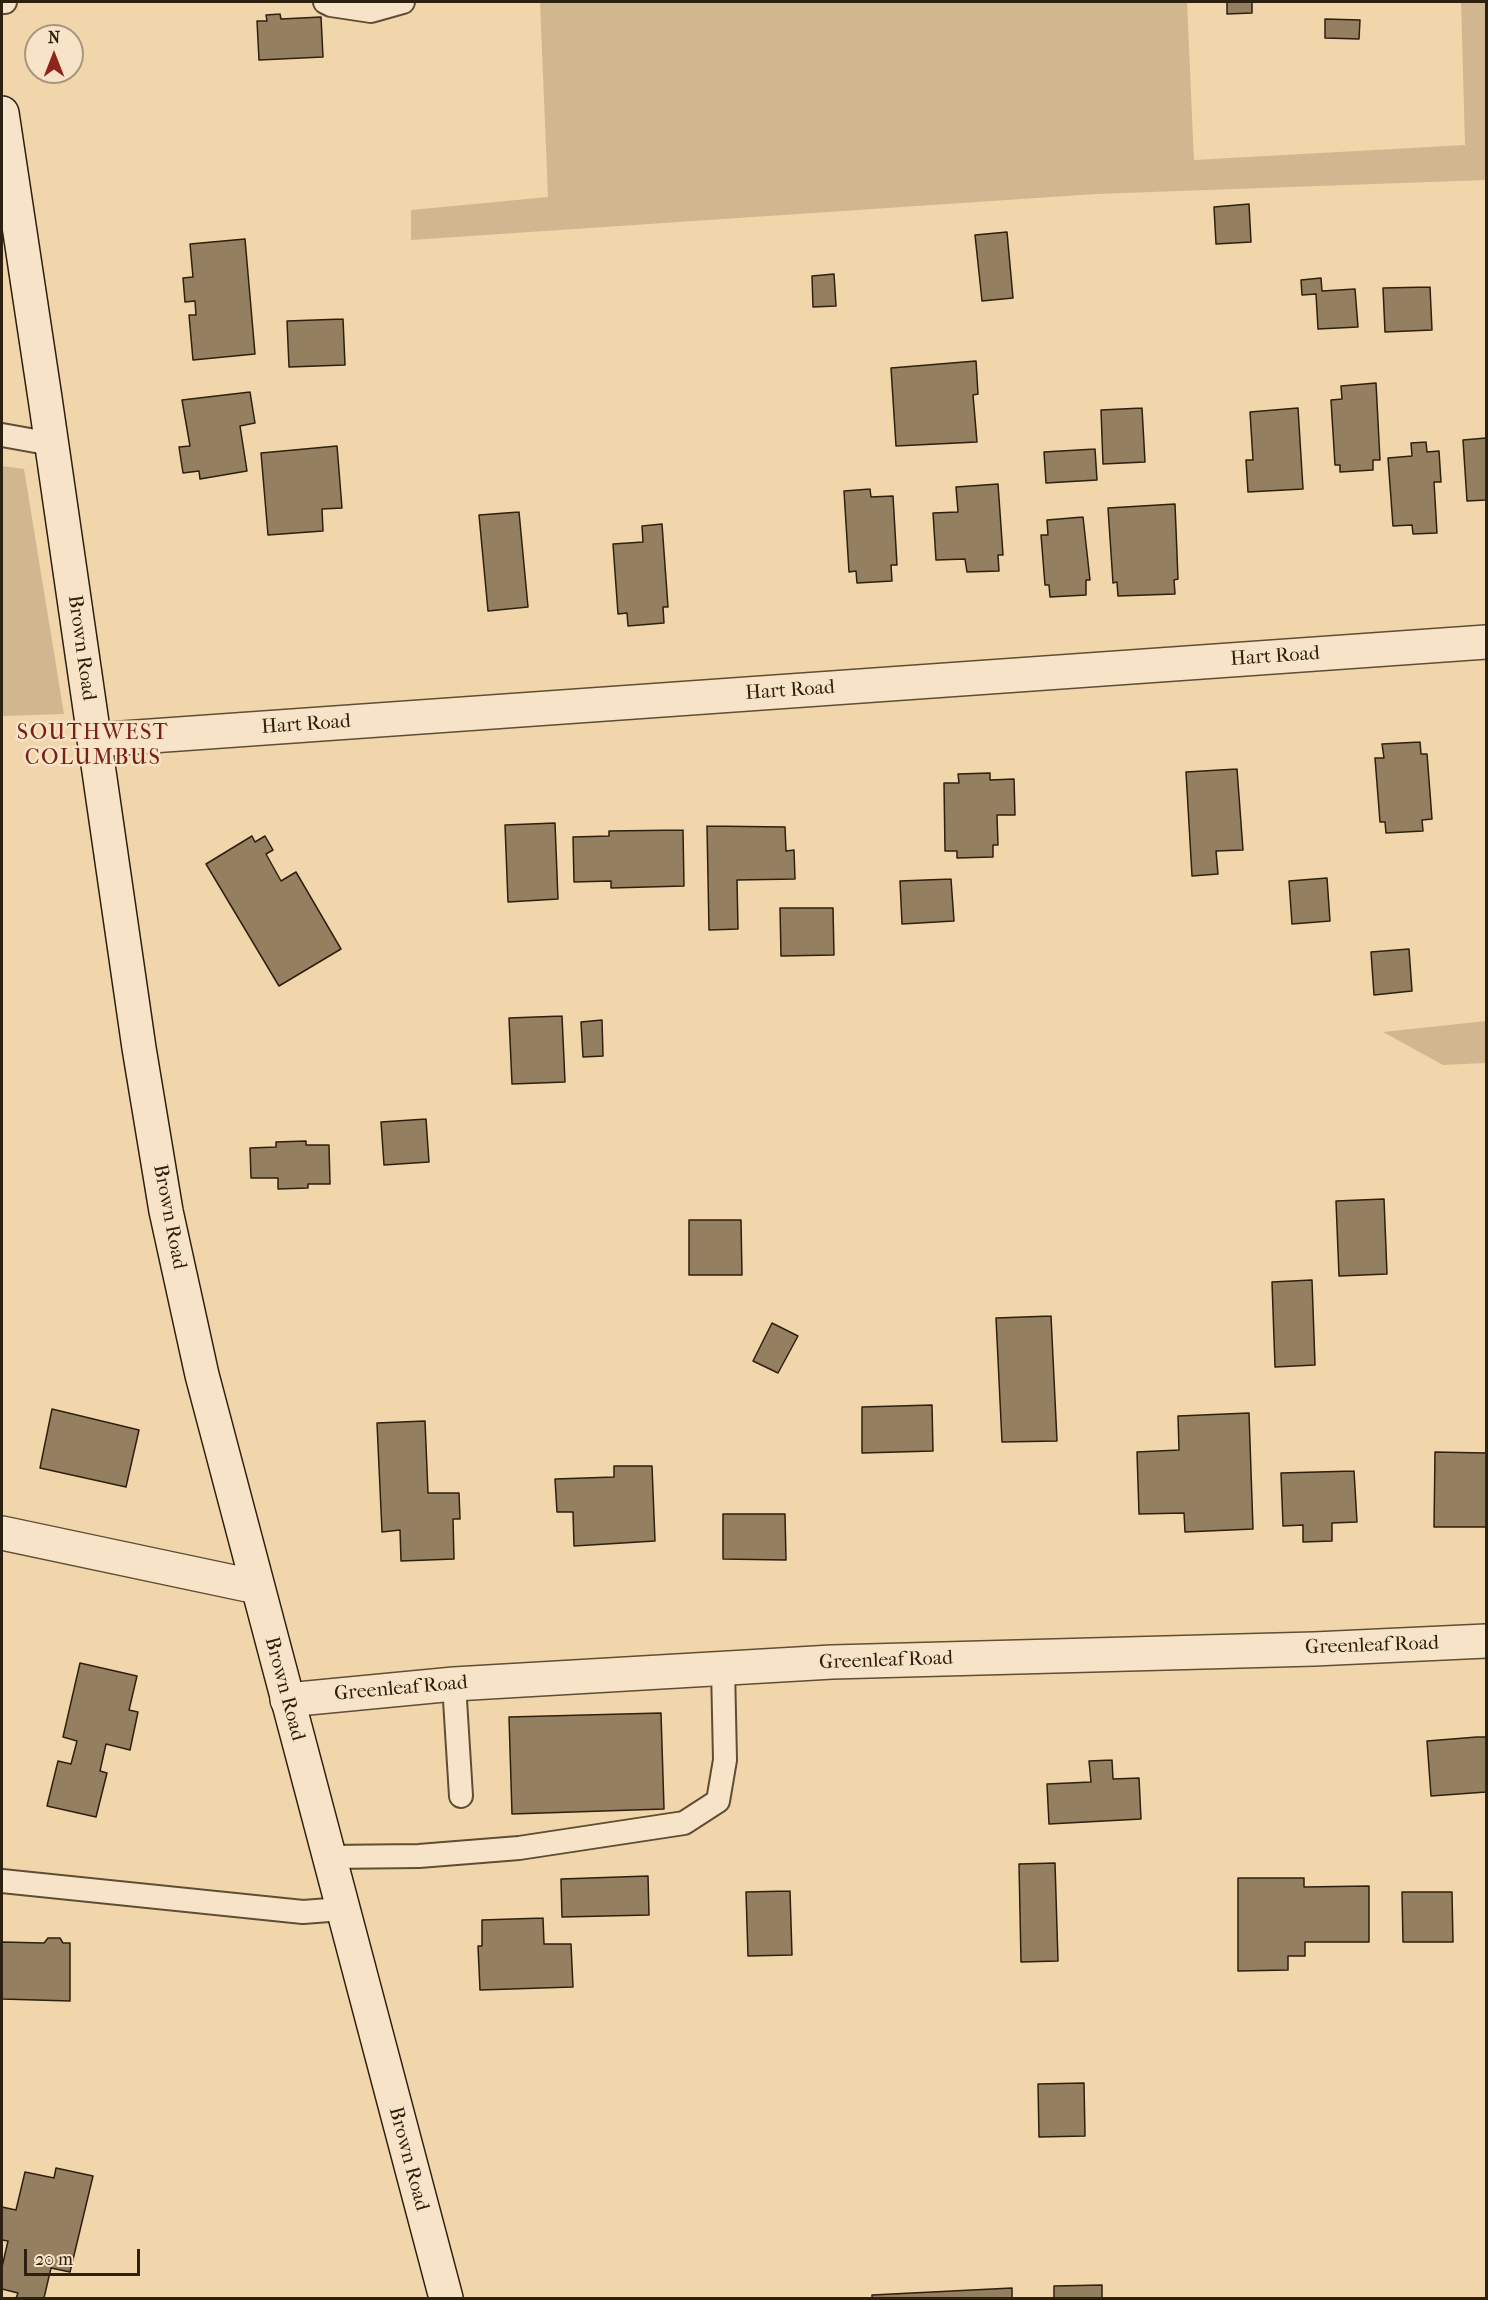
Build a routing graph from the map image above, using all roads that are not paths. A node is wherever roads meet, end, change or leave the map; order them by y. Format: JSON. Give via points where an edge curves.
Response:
{"nodes":[{"id":1,"x":326,"y":2,"type":"edge"},
{"id":2,"x":403,"y":2,"type":"edge"},
{"id":3,"x":2,"y":113,"type":"edge"},
{"id":4,"x":2,"y":435,"type":"edge"},
{"id":5,"x":52,"y":444,"type":"junction"},
{"id":6,"x":1486,"y":642,"type":"edge"},
{"id":7,"x":94,"y":740,"type":"junction"},
{"id":8,"x":2,"y":1533,"type":"edge"},
{"id":9,"x":257,"y":1587,"type":"junction"},
{"id":10,"x":1486,"y":1641,"type":"edge"},
{"id":11,"x":723,"y":1668,"type":"junction"},
{"id":12,"x":454,"y":1684,"type":"junction"},
{"id":13,"x":287,"y":1700,"type":"junction"},
{"id":14,"x":461,"y":1796,"type":"dead end"},
{"id":15,"x":328,"y":1857,"type":"junction"},
{"id":16,"x":2,"y":1881,"type":"edge"},
{"id":17,"x":342,"y":1909,"type":"junction"},
{"id":18,"x":446,"y":2298,"type":"edge"}],
"edges":[{"from":1,"to":2,"type":"lane","via":[[371,11]]},
{"from":3,"to":5,"type":"street","name":"Brown Road"},
{"from":4,"to":5,"type":"lane"},
{"from":5,"to":7,"type":"street","name":"Brown Road"},
{"from":6,"to":7,"type":"street","name":"Hart Road"},
{"from":7,"to":9,"type":"street","name":"Brown Road","via":[[166,1211],[202,1375]]},
{"from":8,"to":9,"type":"street"},
{"from":9,"to":13,"type":"street","name":"Brown Road"},
{"from":10,"to":11,"type":"street","name":"Greenleaf Road"},
{"from":11,"to":12,"type":"street","name":"Greenleaf Road"},
{"from":11,"to":15,"type":"lane","via":[[725,1760],[718,1801],[684,1823],[519,1848],[419,1856]]},
{"from":12,"to":13,"type":"street","name":"Greenleaf Road"},
{"from":12,"to":14,"type":"lane"},
{"from":13,"to":15,"type":"street","name":"Brown Road"},
{"from":15,"to":17,"type":"street","name":"Brown Road"},
{"from":16,"to":17,"type":"lane","via":[[303,1912]]},
{"from":17,"to":18,"type":"street","name":"Brown Road"}]}
